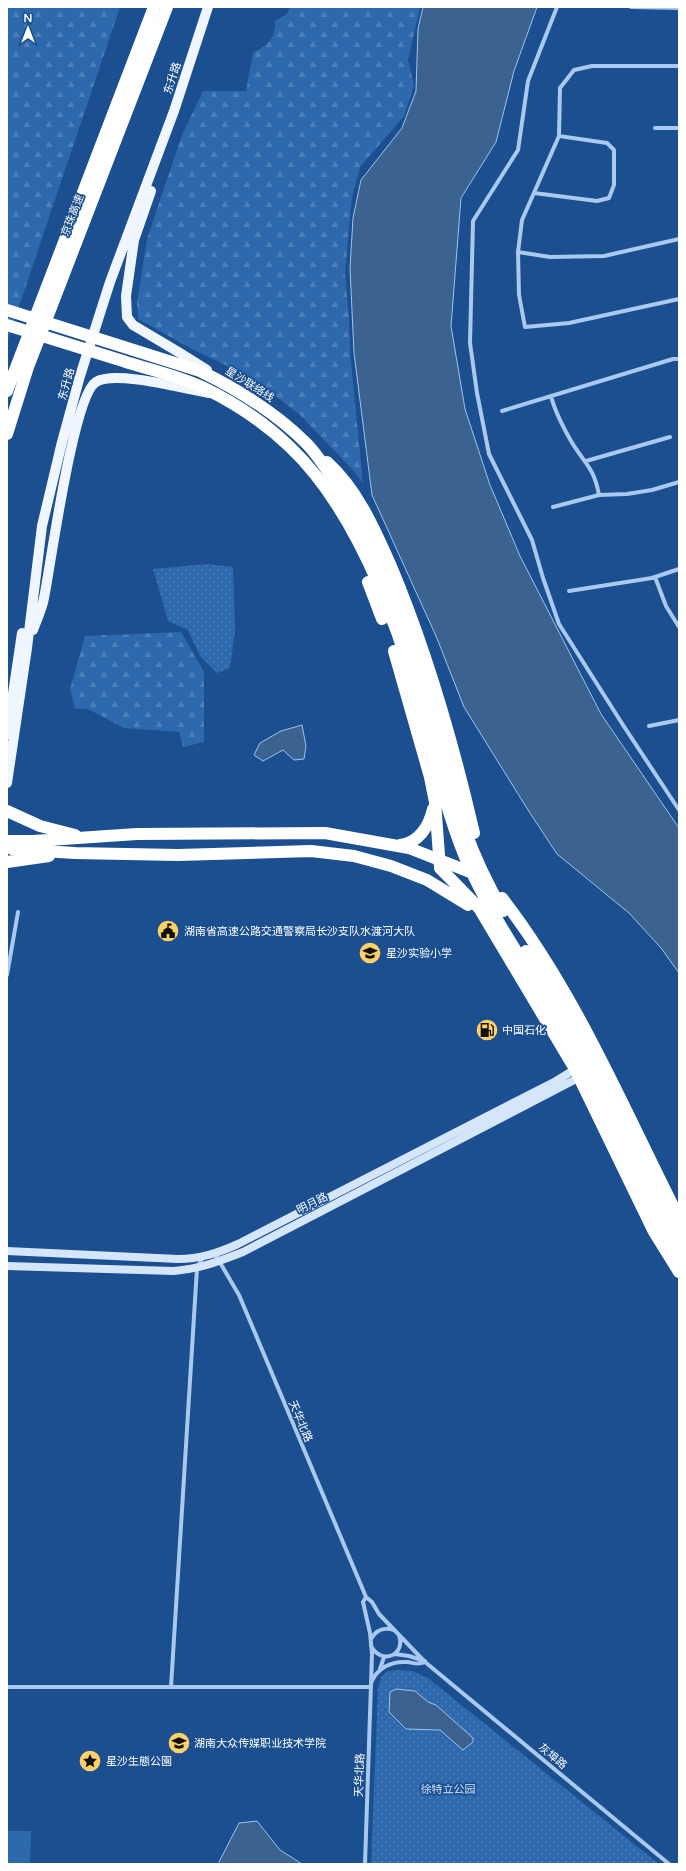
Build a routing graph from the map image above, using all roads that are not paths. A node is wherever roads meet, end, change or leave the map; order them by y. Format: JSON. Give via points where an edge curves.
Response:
{"nodes":[{"id":1,"x":154,"y":7,"type":"edge"},
{"id":2,"x":167,"y":7,"type":"edge"},
{"id":3,"x":201,"y":7,"type":"edge"},
{"id":4,"x":208,"y":7,"type":"edge"},
{"id":5,"x":557,"y":7,"type":"edge"},
{"id":6,"x":631,"y":7,"type":"edge"},
{"id":7,"x":679,"y":8,"type":"edge"},
{"id":8,"x":679,"y":66,"type":"edge"},
{"id":9,"x":174,"y":111,"type":"junction"},
{"id":10,"x":655,"y":128,"type":"dead end"},
{"id":11,"x":679,"y":128,"type":"edge"},
{"id":12,"x":559,"y":136,"type":"junction"},
{"id":13,"x":534,"y":192,"type":"junction"},
{"id":14,"x":679,"y":238,"type":"edge"},
{"id":15,"x":518,"y":252,"type":"junction"},
{"id":16,"x":107,"y":280,"type":"junction"},
{"id":17,"x":54,"y":285,"type":"junction"},
{"id":18,"x":679,"y":299,"type":"edge"},
{"id":19,"x":7,"y":310,"type":"edge"},
{"id":20,"x":7,"y":325,"type":"edge"},
{"id":21,"x":679,"y":359,"type":"edge"},
{"id":22,"x":77,"y":375,"type":"junction"},
{"id":23,"x":225,"y":383,"type":"junction"},
{"id":24,"x":7,"y":391,"type":"edge"},
{"id":25,"x":213,"y":394,"type":"junction"},
{"id":26,"x":551,"y":396,"type":"junction"},
{"id":27,"x":502,"y":411,"type":"dead end"},
{"id":28,"x":7,"y":434,"type":"edge"},
{"id":29,"x":670,"y":437,"type":"dead end"},
{"id":30,"x":306,"y":443,"type":"junction"},
{"id":31,"x":288,"y":445,"type":"junction"},
{"id":32,"x":586,"y":461,"type":"junction"},
{"id":33,"x":679,"y":482,"type":"edge"},
{"id":34,"x":599,"y":495,"type":"junction"},
{"id":35,"x":553,"y":507,"type":"dead end"},
{"id":36,"x":679,"y":569,"type":"edge"},
{"id":37,"x":655,"y":577,"type":"junction"},
{"id":38,"x":569,"y":591,"type":"dead end"},
{"id":39,"x":387,"y":594,"type":"junction"},
{"id":40,"x":679,"y":627,"type":"edge"},
{"id":41,"x":27,"y":648,"type":"junction"},
{"id":42,"x":679,"y":720,"type":"edge"},
{"id":43,"x":649,"y":726,"type":"dead end"},
{"id":44,"x":7,"y":734,"type":"edge"},
{"id":45,"x":7,"y":783,"type":"edge"},
{"id":46,"x":435,"y":802,"type":"junction"},
{"id":47,"x":679,"y":810,"type":"edge"},
{"id":48,"x":7,"y":811,"type":"edge"},
{"id":49,"x":88,"y":838,"type":"junction"},
{"id":50,"x":7,"y":841,"type":"edge"},
{"id":51,"x":398,"y":846,"type":"junction"},
{"id":52,"x":7,"y":849,"type":"edge"},
{"id":53,"x":75,"y":853,"type":"junction"},
{"id":54,"x":438,"y":858,"type":"junction"},
{"id":55,"x":7,"y":862,"type":"edge"},
{"id":56,"x":480,"y":876,"type":"junction"},
{"id":57,"x":18,"y":912,"type":"dead end"},
{"id":58,"x":490,"y":929,"type":"junction"},
{"id":59,"x":7,"y":975,"type":"edge"},
{"id":60,"x":601,"y":1060,"type":"junction"},
{"id":61,"x":577,"y":1073,"type":"junction"},
{"id":62,"x":636,"y":1164,"type":"junction"},
{"id":63,"x":679,"y":1218,"type":"edge"},
{"id":64,"x":679,"y":1237,"type":"edge"},
{"id":65,"x":7,"y":1251,"type":"edge"},
{"id":66,"x":215,"y":1254,"type":"junction"},
{"id":67,"x":679,"y":1254,"type":"edge"},
{"id":68,"x":203,"y":1257,"type":"junction"},
{"id":69,"x":219,"y":1262,"type":"junction"},
{"id":70,"x":7,"y":1266,"type":"edge"},
{"id":71,"x":197,"y":1268,"type":"junction"},
{"id":72,"x":679,"y":1272,"type":"edge"},
{"id":73,"x":366,"y":1597,"type":"junction"},
{"id":74,"x":396,"y":1632,"type":"junction"},
{"id":75,"x":371,"y":1640,"type":"junction"},
{"id":76,"x":371,"y":1645,"type":"junction"},
{"id":77,"x":395,"y":1654,"type":"junction"},
{"id":78,"x":384,"y":1657,"type":"junction"},
{"id":79,"x":425,"y":1662,"type":"junction"},
{"id":80,"x":380,"y":1670,"type":"junction"},
{"id":81,"x":170,"y":1686,"type":"junction"},
{"id":82,"x":7,"y":1687,"type":"edge"},
{"id":83,"x":370,"y":1687,"type":"junction"},
{"id":84,"x":365,"y":1864,"type":"edge"},
{"id":85,"x":669,"y":1864,"type":"edge"}],
"edges":[{"from":1,"to":17,"type":"highway","name":"京珠高速"},
{"from":2,"to":17,"type":"highway","name":"京珠高速"},
{"from":3,"to":16,"type":"main road","name":"东升路","via":[[168,111]]},
{"from":4,"to":9,"type":"main road","name":"东升路"},
{"from":5,"to":47,"type":"street","via":[[528,81],[518,150],[473,221],[470,343],[477,393],[489,454],[532,540],[559,624]]},
{"from":6,"to":7,"type":"street"},
{"from":8,"to":12,"type":"street","via":[[592,66],[574,70],[560,88]]},
{"from":9,"to":16,"type":"main road","name":"东升路"},
{"from":9,"to":23,"type":"main road","via":[[134,240],[126,296],[127,317],[133,325]]},
{"from":10,"to":11,"type":"street"},
{"from":12,"to":13,"type":"street"},
{"from":12,"to":13,"type":"street","via":[[607,143],[614,150],[614,185],[609,198],[597,201]]},
{"from":13,"to":15,"type":"street","via":[[522,220]]},
{"from":14,"to":15,"type":"street","via":[[604,256],[550,257]]},
{"from":15,"to":18,"type":"street","via":[[519,294],[525,327],[568,323]]},
{"from":16,"to":22,"type":"main road","name":"东升路"},
{"from":17,"to":24,"type":"highway","name":"京珠高速","via":[[16,365]]},
{"from":17,"to":28,"type":"highway","name":"京珠高速"},
{"from":19,"to":23,"type":"highway","name":"星沙联络线","via":[[200,371]]},
{"from":20,"to":25,"type":"highway","via":[[169,375]]},
{"from":21,"to":26,"type":"street"},
{"from":22,"to":41,"type":"main road","name":"东升路","via":[[42,526]]},
{"from":22,"to":44,"type":"main road","name":"东升路","via":[[55,445],[38,526]]},
{"from":23,"to":30,"type":"highway","name":"星沙联络线","via":[[264,407]]},
{"from":25,"to":31,"type":"highway","via":[[263,424]]},
{"from":25,"to":41,"type":"main road","via":[[129,379],[105,379],[89,389],[78,418],[43,600]]},
{"from":26,"to":27,"type":"street"},
{"from":26,"to":32,"type":"street","via":[[554,409]]},
{"from":29,"to":32,"type":"street"},
{"from":30,"to":39,"type":"highway","name":"星沙联络线","via":[[324,464],[351,508],[379,564]]},
{"from":30,"to":56,"type":"highway","via":[[340,473],[361,504],[381,543],[408,609],[443,716],[474,832]]},
{"from":31,"to":39,"type":"highway","via":[[308,466],[343,512]]},
{"from":31,"to":46,"type":"highway","via":[[331,508],[365,575],[397,659]]},
{"from":32,"to":34,"type":"street","via":[[596,479]]},
{"from":33,"to":34,"type":"street","via":[[652,490]]},
{"from":34,"to":35,"type":"street"},
{"from":36,"to":37,"type":"street"},
{"from":37,"to":38,"type":"street"},
{"from":37,"to":40,"type":"street","via":[[666,606]]},
{"from":39,"to":62,"type":"highway","via":[[446,803],[465,857],[487,901],[573,1045]]},
{"from":41,"to":45,"type":"main road","name":"东升路"},
{"from":42,"to":43,"type":"street"},
{"from":46,"to":51,"type":"highway","via":[[432,816],[420,835],[406,845]]},
{"from":46,"to":54,"type":"highway"},
{"from":48,"to":49,"type":"highway","via":[[40,826]]},
{"from":49,"to":50,"type":"highway"},
{"from":49,"to":51,"type":"highway","via":[[137,834],[312,832]]},
{"from":51,"to":54,"type":"highway"},
{"from":52,"to":53,"type":"highway"},
{"from":53,"to":55,"type":"highway"},
{"from":53,"to":58,"type":"highway","via":[[178,855],[311,851],[354,856],[391,866],[427,880],[468,904]]},
{"from":54,"to":56,"type":"highway"},
{"from":54,"to":58,"type":"highway","via":[[440,868],[479,908]]},
{"from":56,"to":60,"type":"highway","via":[[492,886],[544,959]]},
{"from":57,"to":59,"type":"street"},
{"from":58,"to":61,"type":"highway"},
{"from":60,"to":61,"type":"street","name":"明月路"},
{"from":60,"to":63,"type":"highway"},
{"from":61,"to":66,"type":"street","name":"明月路","via":[[556,1081]]},
{"from":61,"to":69,"type":"street","name":"明月路","via":[[243,1252]]},
{"from":61,"to":72,"type":"highway","via":[[653,1230]]},
{"from":62,"to":64,"type":"highway"},
{"from":62,"to":67,"type":"highway","via":[[650,1202]]},
{"from":65,"to":68,"type":"street","name":"明月路","via":[[195,1259]]},
{"from":66,"to":68,"type":"street","name":"明月路"},
{"from":66,"to":69,"type":"street","name":"天华北路"},
{"from":68,"to":71,"type":"street"},
{"from":69,"to":71,"type":"street","name":"明月路"},
{"from":69,"to":73,"type":"street","name":"天华北路","via":[[239,1295]]},
{"from":70,"to":71,"type":"street","name":"明月路","via":[[174,1271]]},
{"from":71,"to":81,"type":"street"},
{"from":73,"to":74,"type":"street"},
{"from":73,"to":75,"type":"street","via":[[363,1602]]},
{"from":74,"to":75,"type":"street","via":[[381,1629]]},
{"from":74,"to":77,"type":"street","via":[[400,1646]]},
{"from":74,"to":79,"type":"street"},
{"from":75,"to":76,"type":"street"},
{"from":76,"to":78,"type":"street","via":[[376,1654]]},
{"from":76,"to":83,"type":"street","name":"天华北路"},
{"from":77,"to":78,"type":"street"},
{"from":77,"to":79,"type":"street"},
{"from":78,"to":80,"type":"street"},
{"from":79,"to":80,"type":"street","via":[[419,1665],[399,1662]]},
{"from":79,"to":85,"type":"street","name":"灰埠路"},
{"from":80,"to":83,"type":"street","via":[[374,1676]]},
{"from":81,"to":82,"type":"street"},
{"from":81,"to":83,"type":"street"},
{"from":83,"to":84,"type":"street","name":"天华北路"}]}
